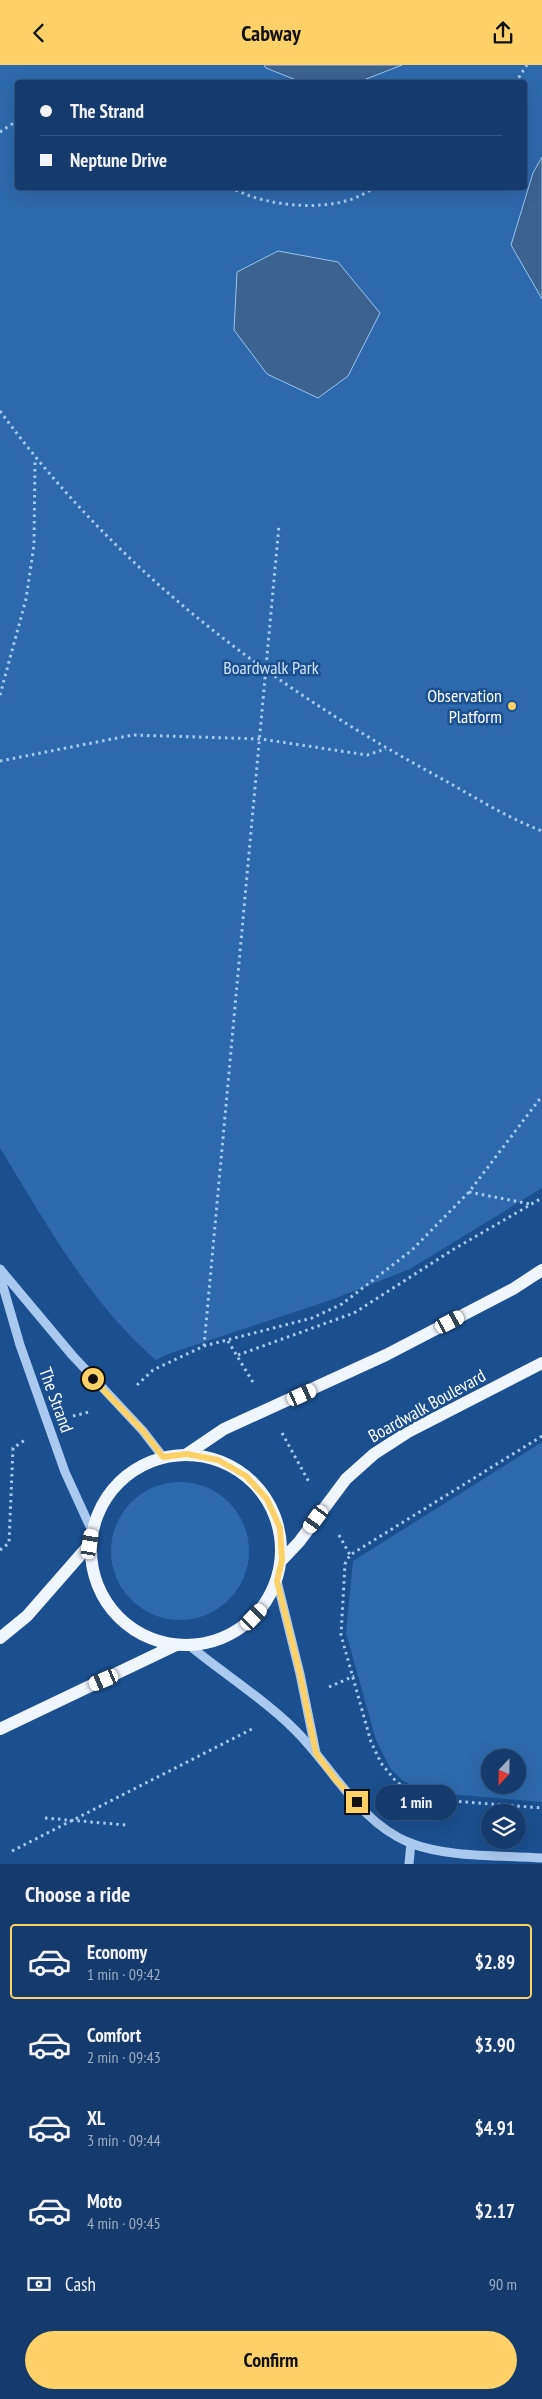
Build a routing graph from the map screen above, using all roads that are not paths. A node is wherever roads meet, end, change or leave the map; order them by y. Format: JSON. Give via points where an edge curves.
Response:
{"nodes":[{"id":1,"x":0,"y":1269,"type":"edge"},
{"id":2,"x":542,"y":1271,"type":"edge"},
{"id":3,"x":0,"y":1277,"type":"edge"},
{"id":4,"x":542,"y":1363,"type":"edge"},
{"id":5,"x":187,"y":1454,"type":"junction"},
{"id":6,"x":163,"y":1457,"type":"junction"},
{"id":7,"x":92,"y":1531,"type":"junction"},
{"id":8,"x":90,"y":1544,"type":"junction"},
{"id":9,"x":282,"y":1560,"type":"junction"},
{"id":10,"x":277,"y":1581,"type":"junction"},
{"id":11,"x":0,"y":1638,"type":"edge"},
{"id":12,"x":176,"y":1645,"type":"junction"},
{"id":13,"x":190,"y":1646,"type":"junction"},
{"id":14,"x":0,"y":1729,"type":"edge"},
{"id":15,"x":316,"y":1753,"type":"junction"},
{"id":16,"x":411,"y":1843,"type":"junction"},
{"id":17,"x":542,"y":1858,"type":"edge"},
{"id":18,"x":408,"y":1864,"type":"edge"}],
"edges":[{"from":1,"to":6,"type":"street","name":"The Strand"},
{"from":2,"to":5,"type":"main road","via":[[386,1355],[224,1429]]},
{"from":3,"to":7,"type":"street","name":"The Strand","via":[[65,1473]]},
{"from":4,"to":9,"type":"main road","name":"Boardwalk Boulevard","via":[[408,1432],[374,1454],[346,1479]]},
{"from":5,"to":6,"type":"main road"},
{"from":5,"to":9,"type":"main road","via":[[218,1460],[246,1476],[267,1499],[280,1528]]},
{"from":6,"to":7,"type":"main road","via":[[138,1467],[117,1483],[101,1505]]},
{"from":7,"to":8,"type":"main road"},
{"from":8,"to":11,"type":"main road","via":[[27,1617]]},
{"from":8,"to":12,"type":"main road","via":[[96,1583],[104,1600],[123,1623],[147,1639]]},
{"from":9,"to":10,"type":"main road"},
{"from":10,"to":13,"type":"main road","via":[[264,1607],[244,1627],[218,1641]]},
{"from":10,"to":15,"type":"street"},
{"from":12,"to":13,"type":"main road"},
{"from":12,"to":14,"type":"main road"},
{"from":13,"to":15,"type":"street","via":[[279,1715]]},
{"from":15,"to":16,"type":"street","via":[[335,1779],[374,1819]]},
{"from":16,"to":17,"type":"street","via":[[444,1852]]},
{"from":16,"to":18,"type":"street"}]}
